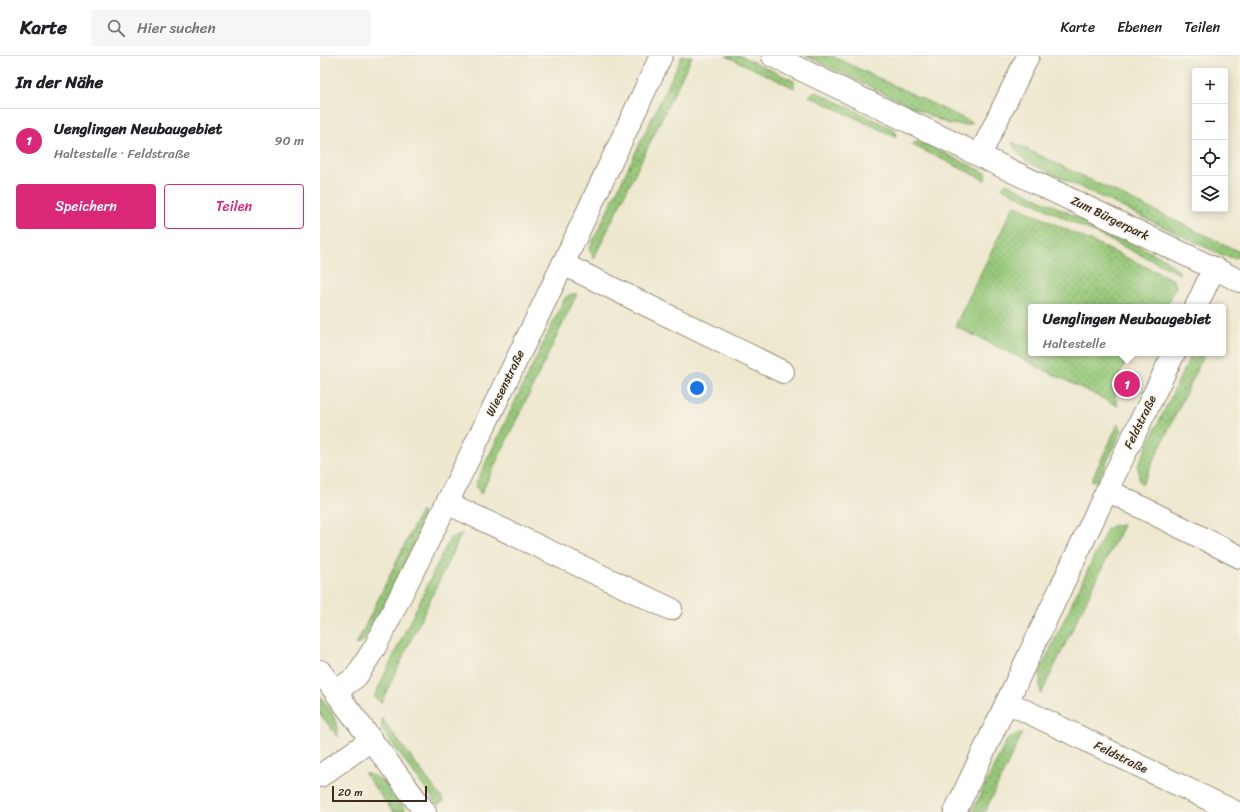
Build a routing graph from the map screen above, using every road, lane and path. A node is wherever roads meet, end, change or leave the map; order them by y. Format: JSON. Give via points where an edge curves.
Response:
{"nodes":[{"id":1,"x":661,"y":56,"type":"edge"},
{"id":2,"x":773,"y":56,"type":"edge"},
{"id":3,"x":1028,"y":56,"type":"edge"},
{"id":4,"x":980,"y":155,"type":"junction"},
{"id":5,"x":563,"y":264,"type":"junction"},
{"id":6,"x":1214,"y":268,"type":"junction"},
{"id":7,"x":1240,"y":281,"type":"edge"},
{"id":8,"x":1197,"y":304,"type":"edge"},
{"id":9,"x":1173,"y":356,"type":"edge"},
{"id":10,"x":783,"y":372,"type":"dead end"},
{"id":11,"x":1107,"y":490,"type":"junction"},
{"id":12,"x":447,"y":503,"type":"junction"},
{"id":13,"x":1240,"y":557,"type":"edge"},
{"id":14,"x":670,"y":609,"type":"dead end"},
{"id":15,"x":320,"y":671,"type":"edge"},
{"id":16,"x":336,"y":691,"type":"junction"},
{"id":17,"x":1007,"y":702,"type":"junction"},
{"id":18,"x":371,"y":740,"type":"junction"},
{"id":19,"x":320,"y":776,"type":"edge"},
{"id":20,"x":424,"y":812,"type":"edge"},
{"id":21,"x":955,"y":812,"type":"edge"},
{"id":22,"x":1235,"y":812,"type":"edge"}],
"edges":[{"from":1,"to":5,"type":"street","name":"Wiesenstraße"},
{"from":2,"to":4,"type":"street","name":"Zum Bürgerpark"},
{"from":3,"to":4,"type":"street"},
{"from":4,"to":6,"type":"street","name":"Zum Bürgerpark"},
{"from":5,"to":10,"type":"street"},
{"from":5,"to":12,"type":"street","name":"Wiesenstraße"},
{"from":6,"to":7,"type":"street","name":"Zum Bürgerpark"},
{"from":6,"to":8,"type":"street"},
{"from":9,"to":11,"type":"street","name":"Feldstraße"},
{"from":11,"to":13,"type":"street"},
{"from":11,"to":17,"type":"street","name":"Feldstraße"},
{"from":12,"to":14,"type":"street"},
{"from":12,"to":16,"type":"street","name":"Wiesenstraße","via":[[376,646],[356,677]]},
{"from":15,"to":16,"type":"street"},
{"from":16,"to":18,"type":"street"},
{"from":17,"to":21,"type":"street","name":"Feldstraße"},
{"from":17,"to":22,"type":"street","name":"Feldstraße"},
{"from":18,"to":19,"type":"street"},
{"from":18,"to":20,"type":"street"}]}
